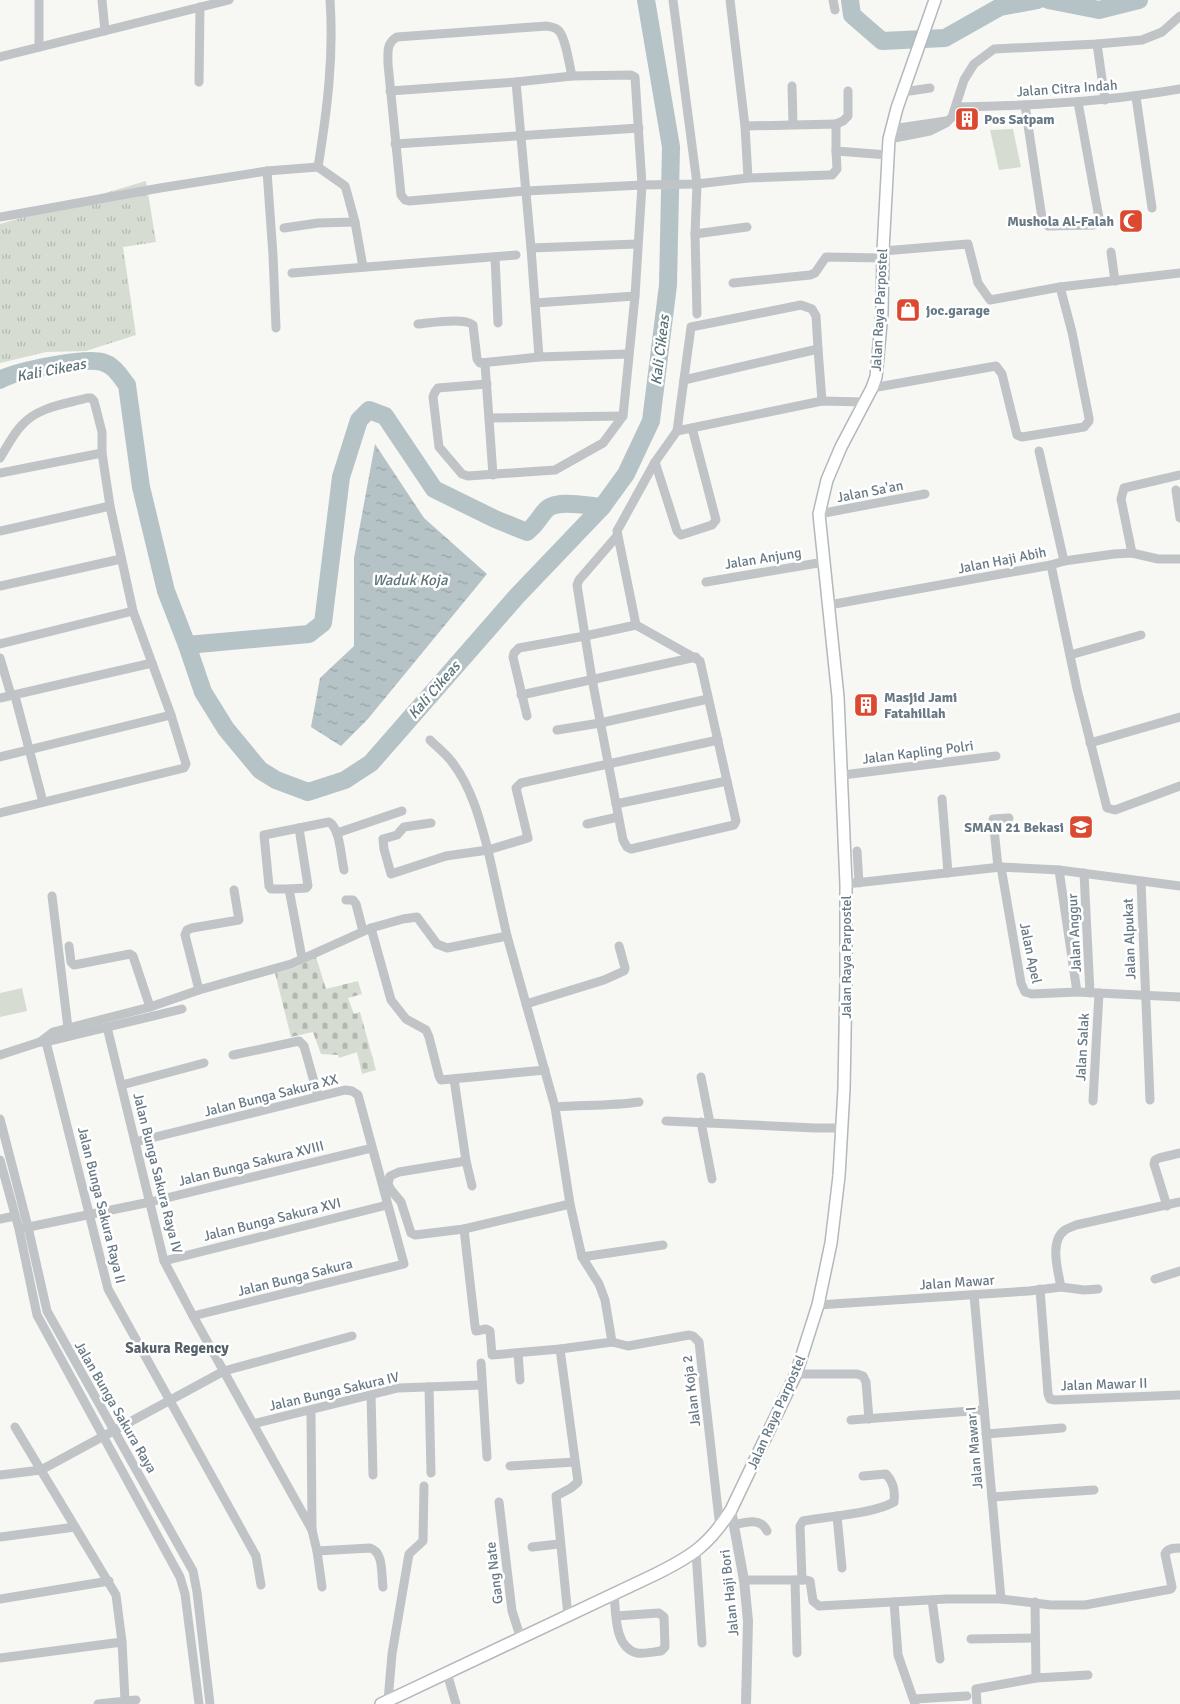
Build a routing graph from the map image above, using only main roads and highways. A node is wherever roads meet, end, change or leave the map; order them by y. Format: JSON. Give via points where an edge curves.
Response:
{"nodes":[{"id":1,"x":935,"y":0,"type":"edge"},
{"id":2,"x":384,"y":1702,"type":"edge"}],
"edges":[{"from":1,"to":2,"type":"main road","name":"Jalan Raya Parpostel","via":[[890,134],[876,377],[841,446],[827,480],[819,514],[838,697],[846,884],[846,1030],[839,1176],[832,1243],[818,1305],[796,1374],[731,1510],[720,1528],[696,1552],[521,1639]]}]}
